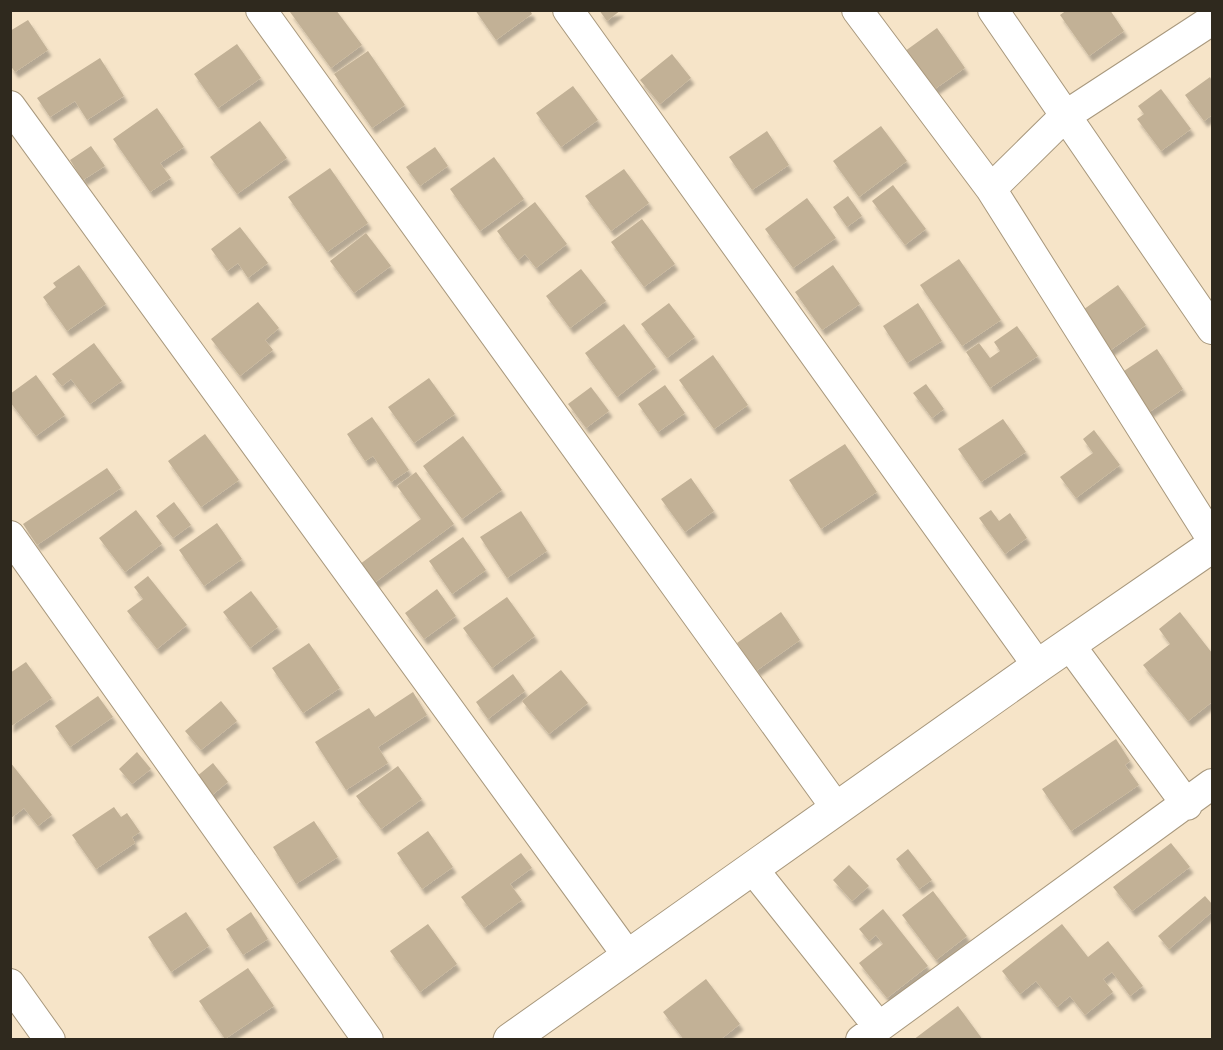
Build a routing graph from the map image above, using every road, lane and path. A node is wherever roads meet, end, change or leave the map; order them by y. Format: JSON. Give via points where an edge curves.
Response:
{"nodes":[{"id":1,"x":261,"y":10,"type":"edge"},
{"id":2,"x":568,"y":10,"type":"edge"},
{"id":3,"x":857,"y":10,"type":"edge"},
{"id":4,"x":993,"y":10,"type":"edge"},
{"id":5,"x":1212,"y":20,"type":"edge"},
{"id":6,"x":10,"y":106,"type":"edge"},
{"id":7,"x":1065,"y":116,"type":"junction"},
{"id":8,"x":991,"y":189,"type":"junction"},
{"id":9,"x":1212,"y":329,"type":"edge"},
{"id":10,"x":10,"y":536,"type":"edge"},
{"id":11,"x":1212,"y":539,"type":"edge"},
{"id":12,"x":1212,"y":546,"type":"edge"},
{"id":13,"x":1069,"y":644,"type":"junction"},
{"id":14,"x":1038,"y":666,"type":"junction"},
{"id":15,"x":1212,"y":784,"type":"edge"},
{"id":16,"x":1186,"y":805,"type":"junction"},
{"id":17,"x":837,"y":808,"type":"junction"},
{"id":18,"x":752,"y":868,"type":"junction"},
{"id":19,"x":628,"y":956,"type":"junction"},
{"id":20,"x":10,"y":984,"type":"edge"},
{"id":21,"x":870,"y":1033,"type":"edge"},
{"id":22,"x":50,"y":1040,"type":"edge"},
{"id":23,"x":368,"y":1040,"type":"edge"},
{"id":24,"x":510,"y":1040,"type":"edge"}],
"edges":[{"from":1,"to":17,"type":"street"},
{"from":2,"to":14,"type":"street"},
{"from":3,"to":8,"type":"street"},
{"from":4,"to":7,"type":"street"},
{"from":5,"to":7,"type":"street"},
{"from":6,"to":19,"type":"street"},
{"from":7,"to":8,"type":"street"},
{"from":7,"to":9,"type":"street"},
{"from":8,"to":11,"type":"street"},
{"from":10,"to":23,"type":"street"},
{"from":12,"to":13,"type":"street"},
{"from":13,"to":14,"type":"street"},
{"from":13,"to":16,"type":"street"},
{"from":14,"to":17,"type":"street"},
{"from":15,"to":16,"type":"street"},
{"from":16,"to":21,"type":"street"},
{"from":17,"to":18,"type":"street"},
{"from":18,"to":19,"type":"street"},
{"from":18,"to":21,"type":"street"},
{"from":19,"to":24,"type":"street"},
{"from":20,"to":22,"type":"street"}]}
